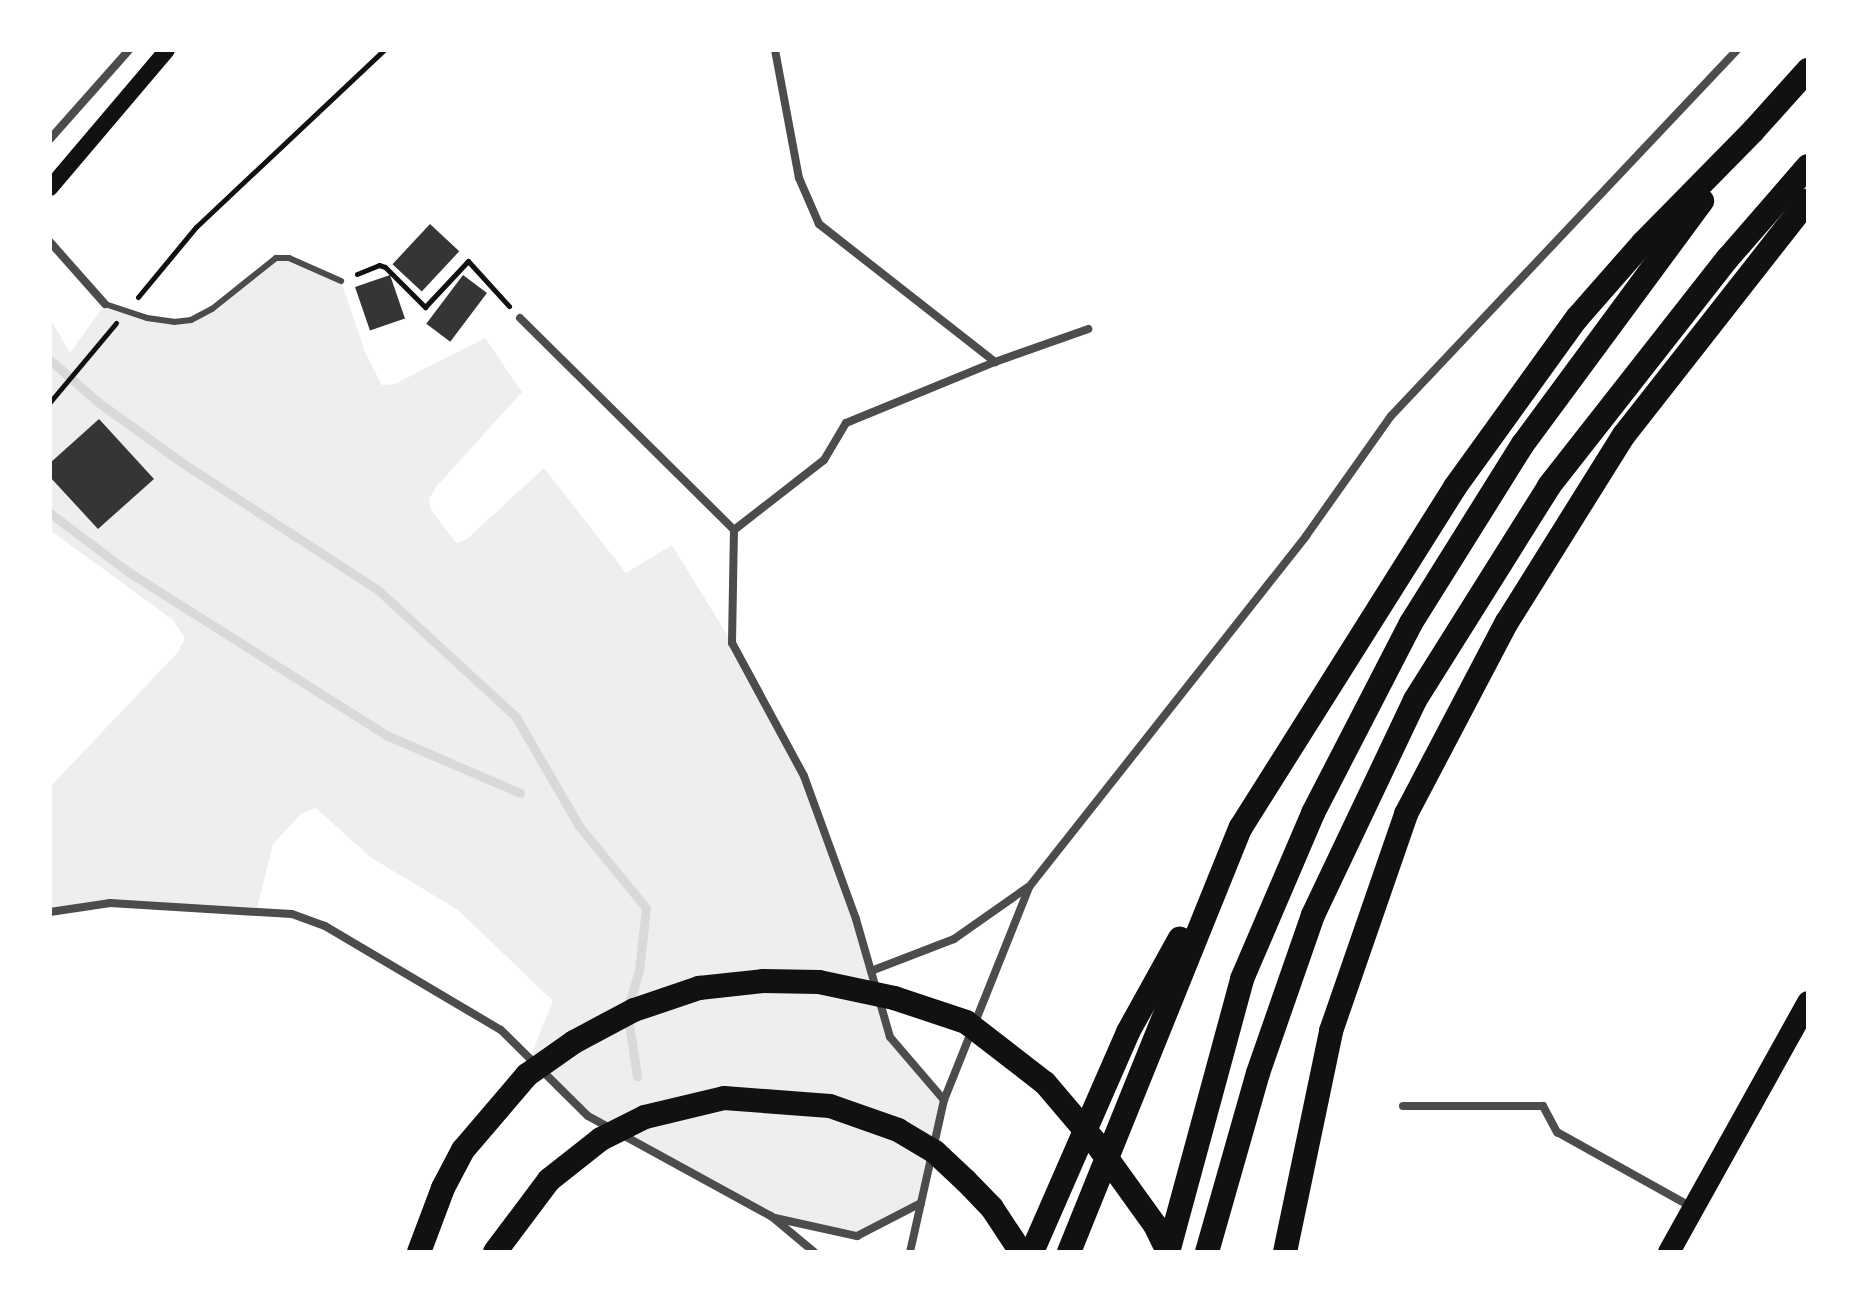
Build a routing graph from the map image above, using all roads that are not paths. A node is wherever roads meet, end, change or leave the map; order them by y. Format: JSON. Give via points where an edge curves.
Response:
{"nodes":[{"id":1,"x":129,"y":50,"type":"edge"},
{"id":2,"x":167,"y":50,"type":"edge"},
{"id":3,"x":775,"y":50,"type":"edge"},
{"id":4,"x":1737,"y":50,"type":"edge"},
{"id":5,"x":1808,"y":70,"type":"edge"},
{"id":6,"x":1753,"y":131,"type":"junction"},
{"id":7,"x":50,"y":139,"type":"edge"},
{"id":8,"x":1808,"y":166,"type":"edge"},
{"id":9,"x":50,"y":188,"type":"edge"},
{"id":10,"x":1808,"y":200,"type":"edge"},
{"id":11,"x":50,"y":242,"type":"edge"},
{"id":12,"x":341,"y":281,"type":"road end"},
{"id":13,"x":105,"y":304,"type":"joint"},
{"id":14,"x":520,"y":318,"type":"road end"},
{"id":15,"x":1088,"y":329,"type":"dead end"},
{"id":16,"x":995,"y":362,"type":"junction"},
{"id":17,"x":734,"y":530,"type":"junction"},
{"id":18,"x":1241,"y":827,"type":"junction"},
{"id":19,"x":1029,"y":887,"type":"junction"},
{"id":20,"x":50,"y":912,"type":"edge"},
{"id":21,"x":871,"y":971,"type":"junction"},
{"id":22,"x":1808,"y":1002,"type":"edge"},
{"id":23,"x":944,"y":1100,"type":"junction"},
{"id":24,"x":1403,"y":1106,"type":"dead end"},
{"id":25,"x":921,"y":1203,"type":"junction"},
{"id":26,"x":1693,"y":1208,"type":"junction"},
{"id":27,"x":775,"y":1218,"type":"junction"},
{"id":28,"x":419,"y":1252,"type":"edge"},
{"id":29,"x":495,"y":1252,"type":"edge"},
{"id":30,"x":814,"y":1252,"type":"edge"},
{"id":31,"x":910,"y":1252,"type":"edge"},
{"id":32,"x":1021,"y":1252,"type":"edge"},
{"id":33,"x":1032,"y":1252,"type":"edge"},
{"id":34,"x":1069,"y":1252,"type":"edge"},
{"id":35,"x":1168,"y":1252,"type":"edge"},
{"id":36,"x":1207,"y":1252,"type":"edge"},
{"id":37,"x":1285,"y":1252,"type":"edge"},
{"id":38,"x":1669,"y":1252,"type":"edge"}],
"edges":[{"from":1,"to":7,"type":"street"},
{"from":2,"to":9,"type":"main road"},
{"from":3,"to":16,"type":"street","via":[[799,178],[819,224]]},
{"from":4,"to":19,"type":"street","via":[[1391,416],[1306,536]]},
{"from":5,"to":6,"type":"highway"},
{"from":6,"to":18,"type":"highway","via":[[1577,318],[1455,487]]},
{"from":6,"to":35,"type":"highway","via":[[1523,444],[1411,623],[1313,813],[1242,979]]},
{"from":8,"to":36,"type":"highway","via":[[1728,258],[1549,486],[1415,700],[1313,915],[1258,1073]]},
{"from":10,"to":37,"type":"highway","via":[[1624,435],[1507,622],[1406,814],[1331,1031]]},
{"from":11,"to":13,"type":"street"},
{"from":12,"to":13,"type":"lane","via":[[289,258],[276,258],[191,320],[147,318]]},
{"from":14,"to":17,"type":"street"},
{"from":15,"to":16,"type":"street"},
{"from":16,"to":17,"type":"street","via":[[846,423],[824,460]]},
{"from":17,"to":21,"type":"street","via":[[732,643],[804,776]]},
{"from":18,"to":33,"type":"highway","via":[[1128,1032]]},
{"from":18,"to":34,"type":"highway"},
{"from":19,"to":21,"type":"street","via":[[954,939]]},
{"from":19,"to":23,"type":"street"},
{"from":20,"to":27,"type":"street","via":[[110,903],[292,914],[325,926],[501,1030],[588,1116]]},
{"from":21,"to":23,"type":"street","via":[[890,1037]]},
{"from":22,"to":26,"type":"highway"},
{"from":23,"to":25,"type":"street"},
{"from":24,"to":26,"type":"street","via":[[1543,1106],[1557,1132]]},
{"from":25,"to":27,"type":"street","via":[[857,1236]]},
{"from":25,"to":31,"type":"street"},
{"from":26,"to":38,"type":"highway"},
{"from":27,"to":30,"type":"street"},
{"from":28,"to":35,"type":"highway","via":[[463,1150],[527,1075],[634,1010],[699,988],[777,981],[849,988],[966,1022],[1045,1083],[1096,1143],[1155,1225]]},
{"from":29,"to":32,"type":"highway","via":[[549,1180],[601,1139],[645,1117],[724,1098],[830,1106],[898,1130],[935,1152],[966,1181],[992,1208]]}]}
